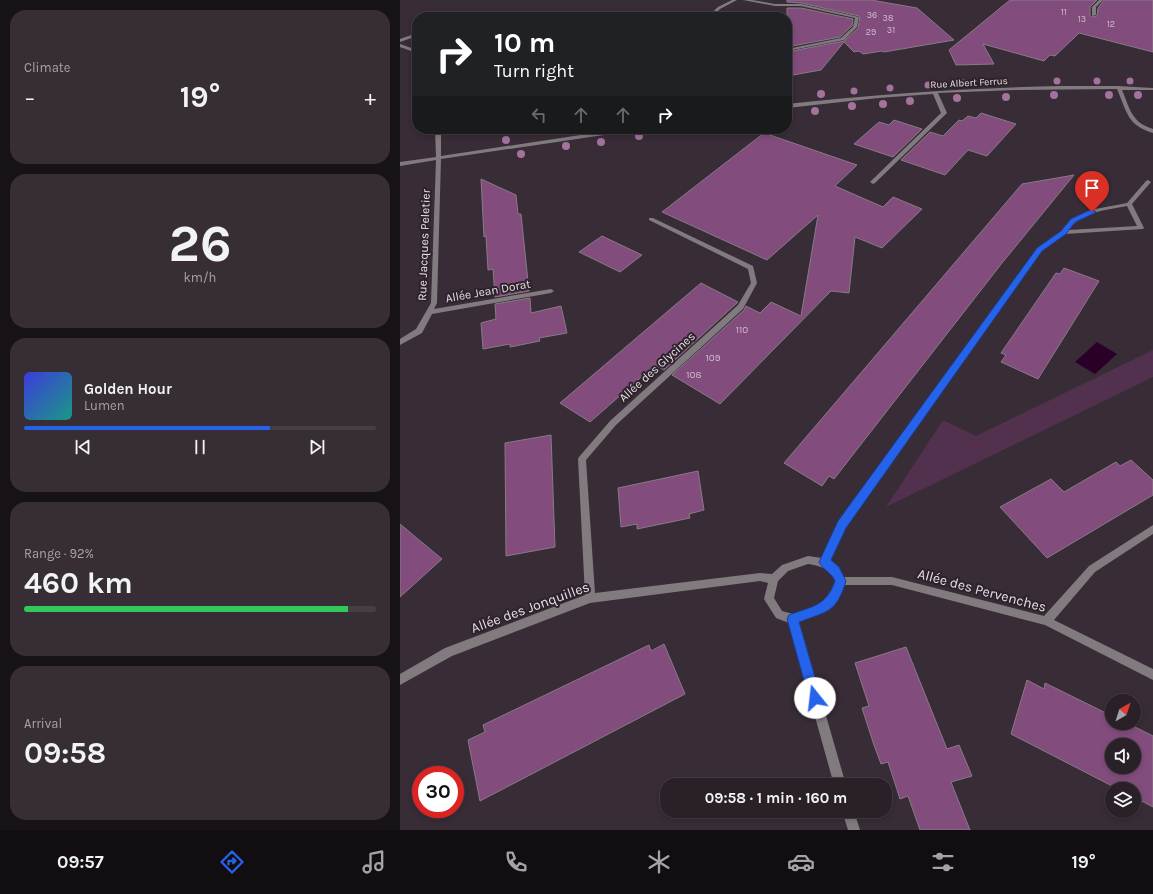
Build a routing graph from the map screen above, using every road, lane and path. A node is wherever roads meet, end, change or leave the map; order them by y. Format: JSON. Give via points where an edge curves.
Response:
{"nodes":[{"id":1,"x":735,"y":0,"type":"edge"},
{"id":2,"x":745,"y":0,"type":"edge"},
{"id":3,"x":1101,"y":0,"type":"edge"},
{"id":4,"x":715,"y":12,"type":"edge"},
{"id":5,"x":1094,"y":15,"type":"dead end"},
{"id":6,"x":412,"y":36,"type":"edge"},
{"id":7,"x":400,"y":41,"type":"edge"},
{"id":8,"x":400,"y":45,"type":"edge"},
{"id":9,"x":792,"y":49,"type":"edge"},
{"id":10,"x":412,"y":50,"type":"edge"},
{"id":11,"x":1118,"y":87,"type":"junction"},
{"id":12,"x":1153,"y":89,"type":"edge"},
{"id":13,"x":935,"y":92,"type":"junction"},
{"id":14,"x":792,"y":105,"type":"edge"},
{"id":15,"x":1153,"y":131,"type":"edge"},
{"id":16,"x":438,"y":134,"type":"edge"},
{"id":17,"x":598,"y":134,"type":"edge"},
{"id":18,"x":438,"y":158,"type":"junction"},
{"id":19,"x":400,"y":164,"type":"edge"},
{"id":20,"x":872,"y":182,"type":"dead end"},
{"id":21,"x":1148,"y":182,"type":"dead end"},
{"id":22,"x":1130,"y":204,"type":"junction"},
{"id":23,"x":651,"y":219,"type":"dead end"},
{"id":24,"x":1063,"y":232,"type":"junction"},
{"id":25,"x":551,"y":290,"type":"dead end"},
{"id":26,"x":429,"y":312,"type":"junction"},
{"id":27,"x":400,"y":342,"type":"edge"},
{"id":28,"x":1153,"y":529,"type":"edge"},
{"id":29,"x":824,"y":562,"type":"junction"},
{"id":30,"x":774,"y":580,"type":"junction"},
{"id":31,"x":841,"y":581,"type":"junction"},
{"id":32,"x":590,"y":598,"type":"junction"},
{"id":33,"x":793,"y":619,"type":"junction"},
{"id":34,"x":1046,"y":621,"type":"junction"},
{"id":35,"x":1153,"y":675,"type":"edge"},
{"id":36,"x":400,"y":680,"type":"edge"},
{"id":37,"x":838,"y":778,"type":"edge"},
{"id":38,"x":850,"y":818,"type":"edge"},
{"id":39,"x":854,"y":830,"type":"edge"}],
"edges":[{"from":1,"to":4,"type":"street"},
{"from":2,"to":9,"type":"street","via":[[776,5],[801,5],[857,17],[855,27],[842,39]]},
{"from":3,"to":5,"type":"street","via":[[1094,7]]},
{"from":6,"to":7,"type":"street"},
{"from":8,"to":10,"type":"street"},
{"from":11,"to":12,"type":"street","name":"Rue Albert Ferrus"},
{"from":11,"to":13,"type":"street","name":"Rue Albert Ferrus"},
{"from":11,"to":15,"type":"street","via":[[1133,120],[1141,127]]},
{"from":13,"to":14,"type":"street","name":"Rue Albert Ferrus"},
{"from":13,"to":20,"type":"street","via":[[944,113]]},
{"from":16,"to":18,"type":"street","name":"Rue Jacques Peletier"},
{"from":17,"to":18,"type":"street"},
{"from":18,"to":19,"type":"street"},
{"from":18,"to":26,"type":"street","name":"Rue Jacques Peletier","via":[[434,303]]},
{"from":21,"to":22,"type":"street"},
{"from":22,"to":24,"type":"street","via":[[1092,212],[1073,220]]},
{"from":22,"to":24,"type":"street","via":[[1141,228]]},
{"from":23,"to":32,"type":"street","name":"Allée des Glycines","via":[[751,268],[754,283],[741,306],[614,423],[582,459]]},
{"from":24,"to":29,"type":"street","via":[[1040,250],[918,418],[842,525]]},
{"from":25,"to":26,"type":"street","name":"Allée Jean Dorat"},
{"from":26,"to":27,"type":"street","name":"Rue Jacques Peletier","via":[[419,331]]},
{"from":28,"to":34,"type":"street","via":[[1092,569]]},
{"from":29,"to":30,"type":"street","via":[[808,560],[785,568]]},
{"from":29,"to":31,"type":"street","via":[[836,570]]},
{"from":30,"to":32,"type":"street","name":"Allée des Jonquilles","via":[[760,577]]},
{"from":30,"to":33,"type":"street","via":[[769,598],[779,615]]},
{"from":31,"to":33,"type":"street","via":[[836,596],[826,606]]},
{"from":31,"to":34,"type":"street","name":"Allée des Pervenches","via":[[892,581]]},
{"from":32,"to":36,"type":"street","name":"Allée des Jonquilles","via":[[449,652]]},
{"from":33,"to":37,"type":"street"},
{"from":34,"to":35,"type":"street","name":"Allée des Pervenches"},
{"from":38,"to":39,"type":"street"}]}
